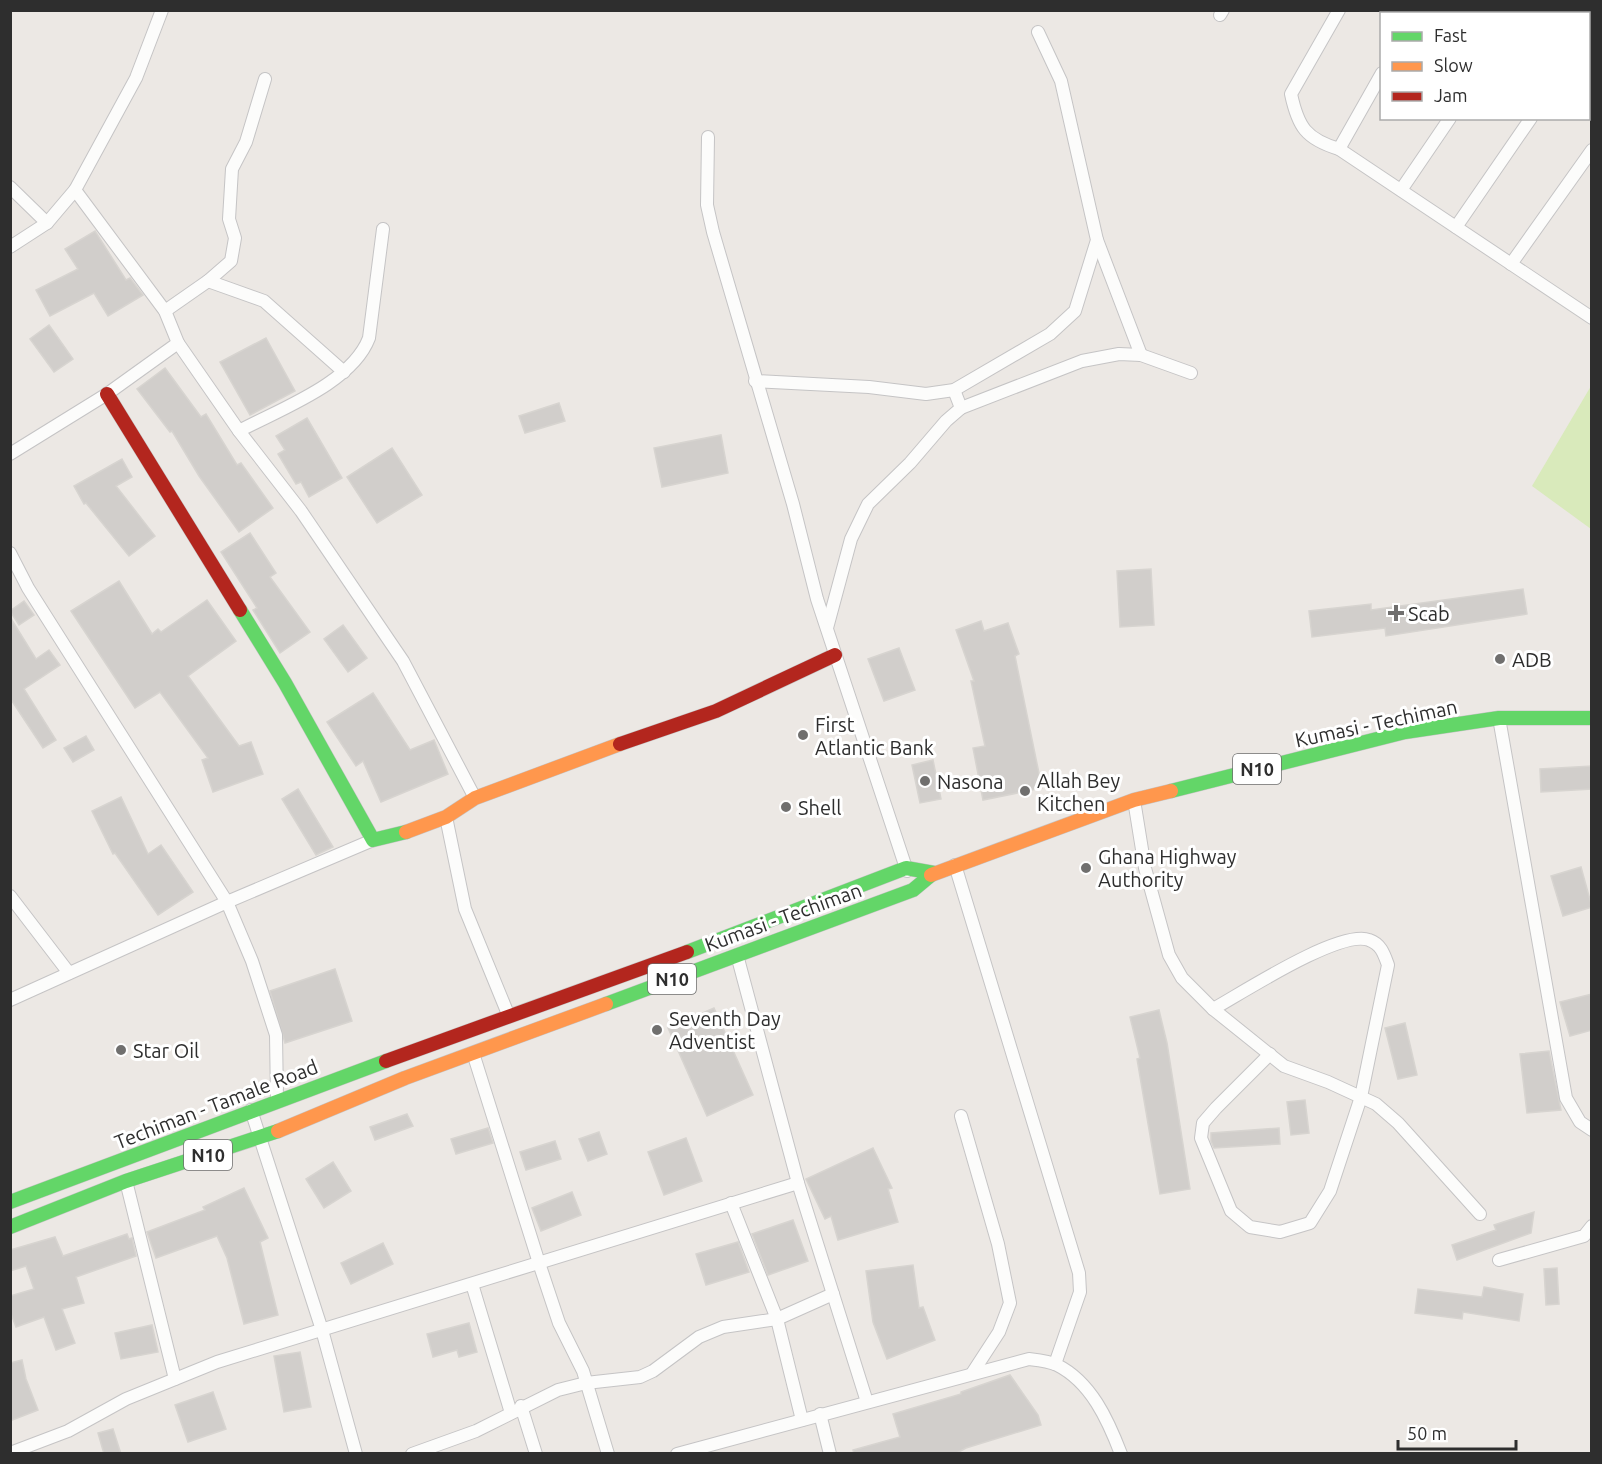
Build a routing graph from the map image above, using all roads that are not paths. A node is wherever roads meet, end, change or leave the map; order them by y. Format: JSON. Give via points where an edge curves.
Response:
{"nodes":[{"id":1,"x":162,"y":10,"type":"edge"},
{"id":2,"x":1339,"y":10,"type":"edge"},
{"id":3,"x":1038,"y":32,"type":"dead end"},
{"id":4,"x":1380,"y":76,"type":"edge"},
{"id":5,"x":265,"y":80,"type":"dead end"},
{"id":6,"x":1449,"y":120,"type":"edge"},
{"id":7,"x":1530,"y":120,"type":"edge"},
{"id":8,"x":708,"y":137,"type":"dead end"},
{"id":9,"x":1339,"y":148,"type":"junction"},
{"id":10,"x":1592,"y":150,"type":"edge"},
{"id":11,"x":10,"y":187,"type":"edge"},
{"id":12,"x":75,"y":190,"type":"junction"},
{"id":13,"x":1401,"y":190,"type":"junction"},
{"id":14,"x":47,"y":223,"type":"junction"},
{"id":15,"x":1456,"y":227,"type":"junction"},
{"id":16,"x":382,"y":230,"type":"dead end"},
{"id":17,"x":1097,"y":240,"type":"junction"},
{"id":18,"x":10,"y":247,"type":"edge"},
{"id":19,"x":1512,"y":264,"type":"junction"},
{"id":20,"x":208,"y":281,"type":"junction"},
{"id":21,"x":165,"y":311,"type":"junction"},
{"id":22,"x":1592,"y":318,"type":"edge"},
{"id":23,"x":178,"y":343,"type":"junction"},
{"id":24,"x":1141,"y":355,"type":"junction"},
{"id":25,"x":345,"y":372,"type":"junction"},
{"id":26,"x":1191,"y":373,"type":"dead end"},
{"id":27,"x":755,"y":381,"type":"junction"},
{"id":28,"x":954,"y":390,"type":"junction"},
{"id":29,"x":107,"y":394,"type":"junction"},
{"id":30,"x":961,"y":408,"type":"junction"},
{"id":31,"x":239,"y":431,"type":"junction"},
{"id":32,"x":10,"y":454,"type":"edge"},
{"id":33,"x":10,"y":553,"type":"edge"},
{"id":34,"x":827,"y":629,"type":"junction"},
{"id":35,"x":835,"y":655,"type":"junction"},
{"id":36,"x":1498,"y":718,"type":"junction"},
{"id":37,"x":1592,"y":718,"type":"edge"},
{"id":38,"x":475,"y":798,"type":"junction"},
{"id":39,"x":1134,"y":800,"type":"junction"},
{"id":40,"x":446,"y":817,"type":"junction"},
{"id":41,"x":373,"y":840,"type":"junction"},
{"id":42,"x":955,"y":865,"type":"junction"},
{"id":43,"x":906,"y":868,"type":"junction"},
{"id":44,"x":934,"y":873,"type":"junction"},
{"id":45,"x":913,"y":890,"type":"junction"},
{"id":46,"x":10,"y":896,"type":"edge"},
{"id":47,"x":227,"y":902,"type":"junction"},
{"id":48,"x":737,"y":955,"type":"junction"},
{"id":49,"x":69,"y":973,"type":"junction"},
{"id":50,"x":10,"y":1000,"type":"edge"},
{"id":51,"x":1213,"y":1009,"type":"junction"},
{"id":52,"x":508,"y":1014,"type":"junction"},
{"id":53,"x":435,"y":1043,"type":"joint"},
{"id":54,"x":473,"y":1053,"type":"junction"},
{"id":55,"x":1270,"y":1054,"type":"junction"},
{"id":56,"x":405,"y":1078,"type":"joint"},
{"id":57,"x":1361,"y":1097,"type":"junction"},
{"id":58,"x":277,"y":1100,"type":"junction"},
{"id":59,"x":251,"y":1110,"type":"junction"},
{"id":60,"x":961,"y":1116,"type":"dead end"},
{"id":61,"x":1592,"y":1130,"type":"edge"},
{"id":62,"x":260,"y":1138,"type":"junction"},
{"id":63,"x":92,"y":1171,"type":"junction"},
{"id":64,"x":126,"y":1181,"type":"junction"},
{"id":65,"x":798,"y":1183,"type":"junction"},
{"id":66,"x":102,"y":1191,"type":"junction"},
{"id":67,"x":10,"y":1202,"type":"edge"},
{"id":68,"x":731,"y":1203,"type":"junction"},
{"id":69,"x":1480,"y":1214,"type":"dead end"},
{"id":70,"x":1592,"y":1226,"type":"edge"},
{"id":71,"x":10,"y":1227,"type":"edge"},
{"id":72,"x":1499,"y":1260,"type":"dead end"},
{"id":73,"x":538,"y":1263,"type":"junction"},
{"id":74,"x":472,"y":1284,"type":"junction"},
{"id":75,"x":833,"y":1294,"type":"junction"},
{"id":76,"x":777,"y":1319,"type":"junction"},
{"id":77,"x":322,"y":1330,"type":"junction"},
{"id":78,"x":1055,"y":1364,"type":"junction"},
{"id":79,"x":973,"y":1372,"type":"junction"},
{"id":80,"x":175,"y":1379,"type":"junction"},
{"id":81,"x":586,"y":1383,"type":"junction"},
{"id":82,"x":867,"y":1402,"type":"junction"},
{"id":83,"x":516,"y":1410,"type":"junction"},
{"id":84,"x":820,"y":1414,"type":"junction"},
{"id":85,"x":802,"y":1420,"type":"junction"},
{"id":86,"x":10,"y":1453,"type":"edge"},
{"id":87,"x":356,"y":1454,"type":"edge"},
{"id":88,"x":412,"y":1454,"type":"edge"},
{"id":89,"x":536,"y":1454,"type":"edge"},
{"id":90,"x":608,"y":1454,"type":"edge"},
{"id":91,"x":677,"y":1454,"type":"edge"},
{"id":92,"x":830,"y":1454,"type":"edge"},
{"id":93,"x":1121,"y":1454,"type":"edge"}],
"edges":[{"from":1,"to":12,"type":"street","via":[[136,78]]},
{"from":2,"to":9,"type":"street","via":[[1291,94],[1306,133],[1317,142]]},
{"from":3,"to":17,"type":"street","via":[[1061,81]]},
{"from":4,"to":9,"type":"street"},
{"from":5,"to":20,"type":"street","via":[[246,142],[232,169],[229,219],[236,237],[231,261]]},
{"from":6,"to":13,"type":"street"},
{"from":7,"to":15,"type":"street"},
{"from":8,"to":27,"type":"street","via":[[707,205]]},
{"from":9,"to":13,"type":"street"},
{"from":10,"to":19,"type":"street"},
{"from":11,"to":14,"type":"street"},
{"from":12,"to":14,"type":"street"},
{"from":12,"to":21,"type":"street"},
{"from":13,"to":15,"type":"street"},
{"from":14,"to":18,"type":"street"},
{"from":15,"to":19,"type":"street"},
{"from":16,"to":25,"type":"street","via":[[369,338]]},
{"from":17,"to":24,"type":"street"},
{"from":17,"to":28,"type":"street","via":[[1075,311],[1050,334]]},
{"from":19,"to":22,"type":"street"},
{"from":20,"to":21,"type":"street"},
{"from":20,"to":25,"type":"street","via":[[264,302]]},
{"from":21,"to":23,"type":"street"},
{"from":23,"to":29,"type":"street"},
{"from":23,"to":31,"type":"street"},
{"from":24,"to":26,"type":"street"},
{"from":24,"to":30,"type":"street","via":[[1119,354],[1082,362]]},
{"from":25,"to":31,"type":"street"},
{"from":27,"to":28,"type":"street","via":[[926,393]]},
{"from":27,"to":34,"type":"street"},
{"from":28,"to":30,"type":"street"},
{"from":29,"to":32,"type":"street"},
{"from":29,"to":41,"type":"main road","via":[[285,683]]},
{"from":30,"to":34,"type":"street","via":[[868,504],[851,539]]},
{"from":31,"to":38,"type":"street","via":[[301,511],[403,661]]},
{"from":33,"to":47,"type":"street","via":[[28,588]]},
{"from":34,"to":35,"type":"street"},
{"from":35,"to":38,"type":"main road","via":[[716,711]]},
{"from":35,"to":43,"type":"street"},
{"from":36,"to":37,"type":"main road","name":"Kumasi - Techiman","number":"N10"},
{"from":36,"to":39,"type":"main road","name":"Kumasi - Techiman","number":"N10","via":[[1405,732]]},
{"from":36,"to":61,"type":"street","via":[[1566,1098],[1580,1122]]},
{"from":38,"to":40,"type":"main road"},
{"from":39,"to":42,"type":"main road","name":"Kumasi - Techiman","number":"N10"},
{"from":39,"to":51,"type":"street","via":[[1145,868],[1170,955],[1182,978]]},
{"from":40,"to":41,"type":"main road","via":[[415,830]]},
{"from":40,"to":52,"type":"street","via":[[465,909]]},
{"from":41,"to":47,"type":"street"},
{"from":42,"to":44,"type":"main road","name":"Kumasi - Techiman","number":"N10"},
{"from":42,"to":78,"type":"street","via":[[1078,1273],[1080,1292]]},
{"from":43,"to":44,"type":"main road"},
{"from":43,"to":45,"type":"street"},
{"from":43,"to":52,"type":"main road","name":"Kumasi - Techiman","number":"N10","via":[[787,915]]},
{"from":44,"to":45,"type":"main road","name":"Kumasi - Techiman","number":"N10"},
{"from":45,"to":48,"type":"main road","name":"Kumasi - Techiman","number":"N10"},
{"from":46,"to":49,"type":"street"},
{"from":47,"to":49,"type":"street"},
{"from":47,"to":58,"type":"street","via":[[252,961],[276,1035]]},
{"from":48,"to":54,"type":"main road","name":"Kumasi - Techiman","number":"N10"},
{"from":48,"to":65,"type":"street"},
{"from":49,"to":50,"type":"street"},
{"from":51,"to":55,"type":"street"},
{"from":51,"to":57,"type":"street","via":[[1324,948],[1358,938],[1371,940],[1382,949],[1388,965]]},
{"from":52,"to":53,"type":"main road","name":"Kumasi - Techiman","number":"N10"},
{"from":53,"to":58,"type":"main road","name":"Techiman - Tamale Road","number":"N10"},
{"from":54,"to":56,"type":"main road","name":"Kumasi - Techiman","number":"N10"},
{"from":54,"to":73,"type":"street"},
{"from":55,"to":57,"type":"street","via":[[1284,1066]]},
{"from":55,"to":57,"type":"street","via":[[1216,1107],[1203,1123],[1201,1138],[1231,1211],[1250,1227],[1280,1232],[1310,1223],[1330,1191]]},
{"from":56,"to":62,"type":"main road","name":"Techiman - Tamale Road","number":"N10"},
{"from":57,"to":69,"type":"street","via":[[1398,1123]]},
{"from":58,"to":59,"type":"main road","name":"Techiman - Tamale Road","number":"N10"},
{"from":59,"to":62,"type":"street"},
{"from":59,"to":63,"type":"main road","name":"Techiman - Tamale Road","number":"N10"},
{"from":60,"to":79,"type":"street","via":[[999,1244],[1010,1303],[999,1332]]},
{"from":62,"to":64,"type":"main road","name":"Techiman - Tamale Road","number":"N10"},
{"from":62,"to":77,"type":"street"},
{"from":63,"to":66,"type":"main road"},
{"from":63,"to":67,"type":"main road","name":"Techiman - Tamale Road","number":"N10"},
{"from":64,"to":66,"type":"main road","name":"Techiman - Tamale Road","number":"N10"},
{"from":64,"to":80,"type":"street"},
{"from":65,"to":68,"type":"street"},
{"from":65,"to":75,"type":"street"},
{"from":66,"to":71,"type":"main road","name":"Techiman - Tamale Road","number":"N10"},
{"from":68,"to":73,"type":"street"},
{"from":68,"to":76,"type":"street"},
{"from":70,"to":72,"type":"street","via":[[1584,1236]]},
{"from":73,"to":74,"type":"street"},
{"from":73,"to":81,"type":"street"},
{"from":74,"to":77,"type":"street"},
{"from":74,"to":83,"type":"street"},
{"from":75,"to":76,"type":"street"},
{"from":75,"to":82,"type":"street"},
{"from":76,"to":81,"type":"street","via":[[723,1327],[699,1337],[640,1377]]},
{"from":76,"to":85,"type":"street"},
{"from":77,"to":80,"type":"street"},
{"from":77,"to":87,"type":"street"},
{"from":78,"to":79,"type":"street","via":[[1029,1359]]},
{"from":78,"to":93,"type":"street","via":[[1077,1379],[1101,1409]]},
{"from":79,"to":82,"type":"street"},
{"from":80,"to":86,"type":"street","via":[[126,1399],[68,1431]]},
{"from":81,"to":83,"type":"street","via":[[558,1390]]},
{"from":81,"to":90,"type":"street"},
{"from":82,"to":84,"type":"street"},
{"from":83,"to":88,"type":"street","via":[[476,1431]]},
{"from":83,"to":89,"type":"street"},
{"from":84,"to":85,"type":"street"},
{"from":84,"to":92,"type":"street"},
{"from":85,"to":91,"type":"street"}]}
